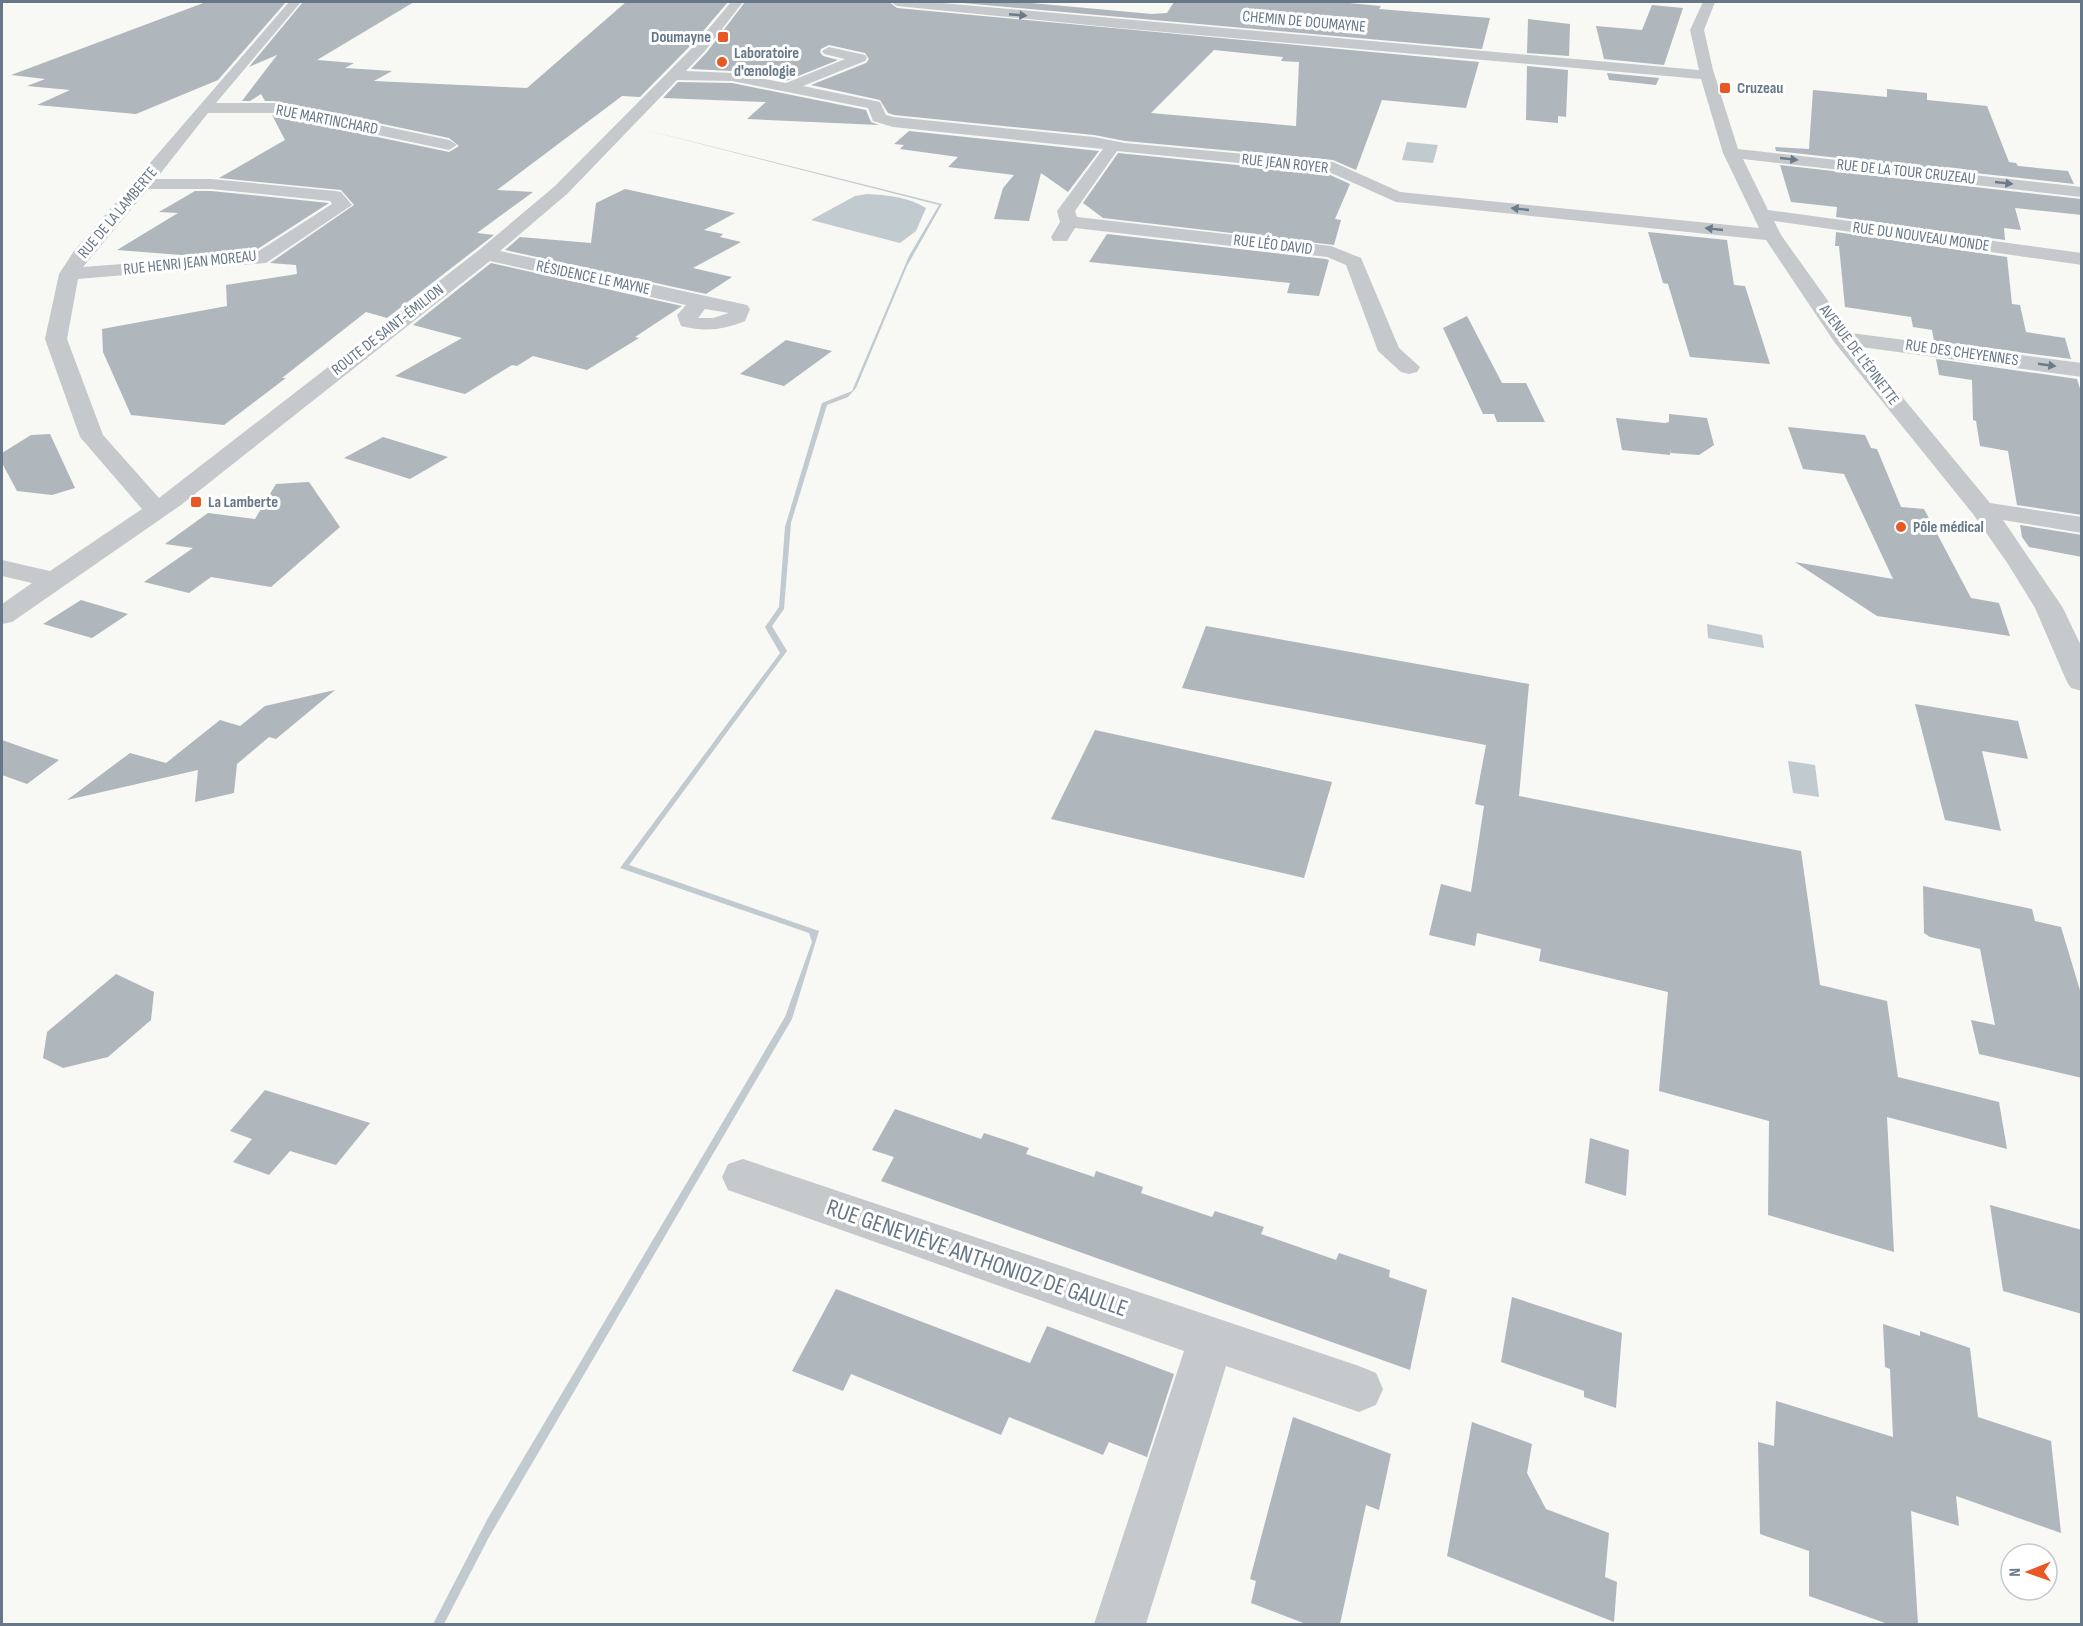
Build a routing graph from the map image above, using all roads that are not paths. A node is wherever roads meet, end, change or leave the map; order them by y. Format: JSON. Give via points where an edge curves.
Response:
{"nodes":[{"id":1,"x":295,"y":2,"type":"edge"},
{"id":2,"x":737,"y":2,"type":"edge"},
{"id":3,"x":897,"y":2,"type":"edge"},
{"id":4,"x":1709,"y":2,"type":"edge"},
{"id":5,"x":1137,"y":12,"type":"dead end"},
{"id":6,"x":1119,"y":24,"type":"junction"},
{"id":7,"x":829,"y":51,"type":"dead end"},
{"id":8,"x":672,"y":75,"type":"junction"},
{"id":9,"x":1708,"y":75,"type":"junction"},
{"id":10,"x":789,"y":87,"type":"junction"},
{"id":11,"x":204,"y":108,"type":"junction"},
{"id":12,"x":449,"y":145,"type":"dead end"},
{"id":13,"x":1113,"y":146,"type":"junction"},
{"id":14,"x":1731,"y":153,"type":"junction"},
{"id":15,"x":143,"y":184,"type":"junction"},
{"id":16,"x":2082,"y":192,"type":"edge"},
{"id":17,"x":1761,"y":214,"type":"junction"},
{"id":18,"x":1772,"y":235,"type":"junction"},
{"id":19,"x":486,"y":254,"type":"junction"},
{"id":20,"x":2082,"y":259,"type":"edge"},
{"id":21,"x":69,"y":274,"type":"junction"},
{"id":22,"x":701,"y":302,"type":"dead end"},
{"id":23,"x":1843,"y":338,"type":"junction"},
{"id":24,"x":1409,"y":367,"type":"dead end"},
{"id":25,"x":2082,"y":370,"type":"edge"},
{"id":26,"x":1982,"y":509,"type":"junction"},
{"id":27,"x":157,"y":511,"type":"junction"},
{"id":28,"x":2082,"y":525,"type":"edge"},
{"id":29,"x":2,"y":568,"type":"edge"},
{"id":30,"x":55,"y":580,"type":"junction"},
{"id":31,"x":2,"y":616,"type":"edge"},
{"id":32,"x":2082,"y":682,"type":"edge"},
{"id":33,"x":743,"y":1177,"type":"dead end"},
{"id":34,"x":1211,"y":1339,"type":"junction"},
{"id":35,"x":1359,"y":1389,"type":"dead end"},
{"id":36,"x":1120,"y":1624,"type":"edge"}],
"edges":[{"from":1,"to":11,"type":"street","name":"RUE DE LA LAMBERTE"},
{"from":2,"to":8,"type":"street","name":"ROUTE DE SAINT-ÉMILION","via":[[710,37]]},
{"from":3,"to":6,"type":"street","name":"CHEMIN DE DOUMAYNE","one_way":true},
{"from":4,"to":9,"type":"street","name":"AVENUE DE L'ÉPINETTE","via":[[1697,30]]},
{"from":5,"to":6,"type":"street"},
{"from":6,"to":9,"type":"street","name":"CHEMIN DE DOUMAYNE"},
{"from":7,"to":10,"type":"street","via":[[860,58]]},
{"from":8,"to":10,"type":"street","via":[[732,77]]},
{"from":8,"to":19,"type":"street","name":"ROUTE DE SAINT-ÉMILION","via":[[561,190]]},
{"from":9,"to":14,"type":"street","name":"AVENUE DE L'ÉPINETTE"},
{"from":10,"to":13,"type":"street","name":"RUE JEAN ROYER","via":[[875,105],[879,118],[893,122]]},
{"from":11,"to":12,"type":"street","name":"RUE MARTINCHARD","via":[[274,108]]},
{"from":11,"to":15,"type":"street","name":"RUE DE LA LAMBERTE"},
{"from":18,"to":13,"type":"street","name":"RUE JEAN ROYER","one_way":true,"via":[[1396,197],[1333,167]]},
{"from":13,"to":24,"type":"street","name":"RUE LÉO DAVID","via":[[1066,211],[1064,230],[1331,252],[1354,262],[1389,351]]},
{"from":14,"to":16,"type":"street","name":"RUE DE LA TOUR CRUZEAU","one_way":true},
{"from":14,"to":17,"type":"street","name":"AVENUE DE L'ÉPINETTE"},
{"from":15,"to":21,"type":"street","name":"RUE DE LA LAMBERTE"},
{"from":15,"to":21,"type":"street","name":"RUE HENRI JEAN MOREAU","via":[[211,184],[335,196],[344,205],[259,259]]},
{"from":17,"to":18,"type":"street","name":"AVENUE DE L'ÉPINETTE"},
{"from":17,"to":20,"type":"street","name":"RUE DU NOUVEAU MONDE"},
{"from":18,"to":23,"type":"street","name":"AVENUE DE L'ÉPINETTE"},
{"from":19,"to":22,"type":"street","name":"RÉSIDENCE LE MAYNE"},
{"from":19,"to":27,"type":"street","name":"ROUTE DE SAINT-ÉMILION"},
{"from":21,"to":27,"type":"street","name":"RUE DE LA LAMBERTE","via":[[56,339],[92,437]]},
{"from":23,"to":25,"type":"street","name":"RUE DES CHEYENNES","one_way":true},
{"from":23,"to":26,"type":"street","name":"AVENUE DE L'ÉPINETTE"},
{"from":26,"to":28,"type":"street"},
{"from":26,"to":32,"type":"street","name":"AVENUE DE L'ÉPINETTE","via":[[2049,608]]},
{"from":27,"to":30,"type":"street","name":"ROUTE DE SAINT-ÉMILION"},
{"from":29,"to":30,"type":"street"},
{"from":30,"to":31,"type":"street","name":"ROUTE DE SAINT-ÉMILION"},
{"from":33,"to":34,"type":"street","name":"RUE GENEVIÈVE ANTHONIOZ DE GAULLE"},
{"from":34,"to":35,"type":"street","name":"RUE GENEVIÈVE ANTHONIOZ DE GAULLE"},
{"from":34,"to":36,"type":"street"}]}
